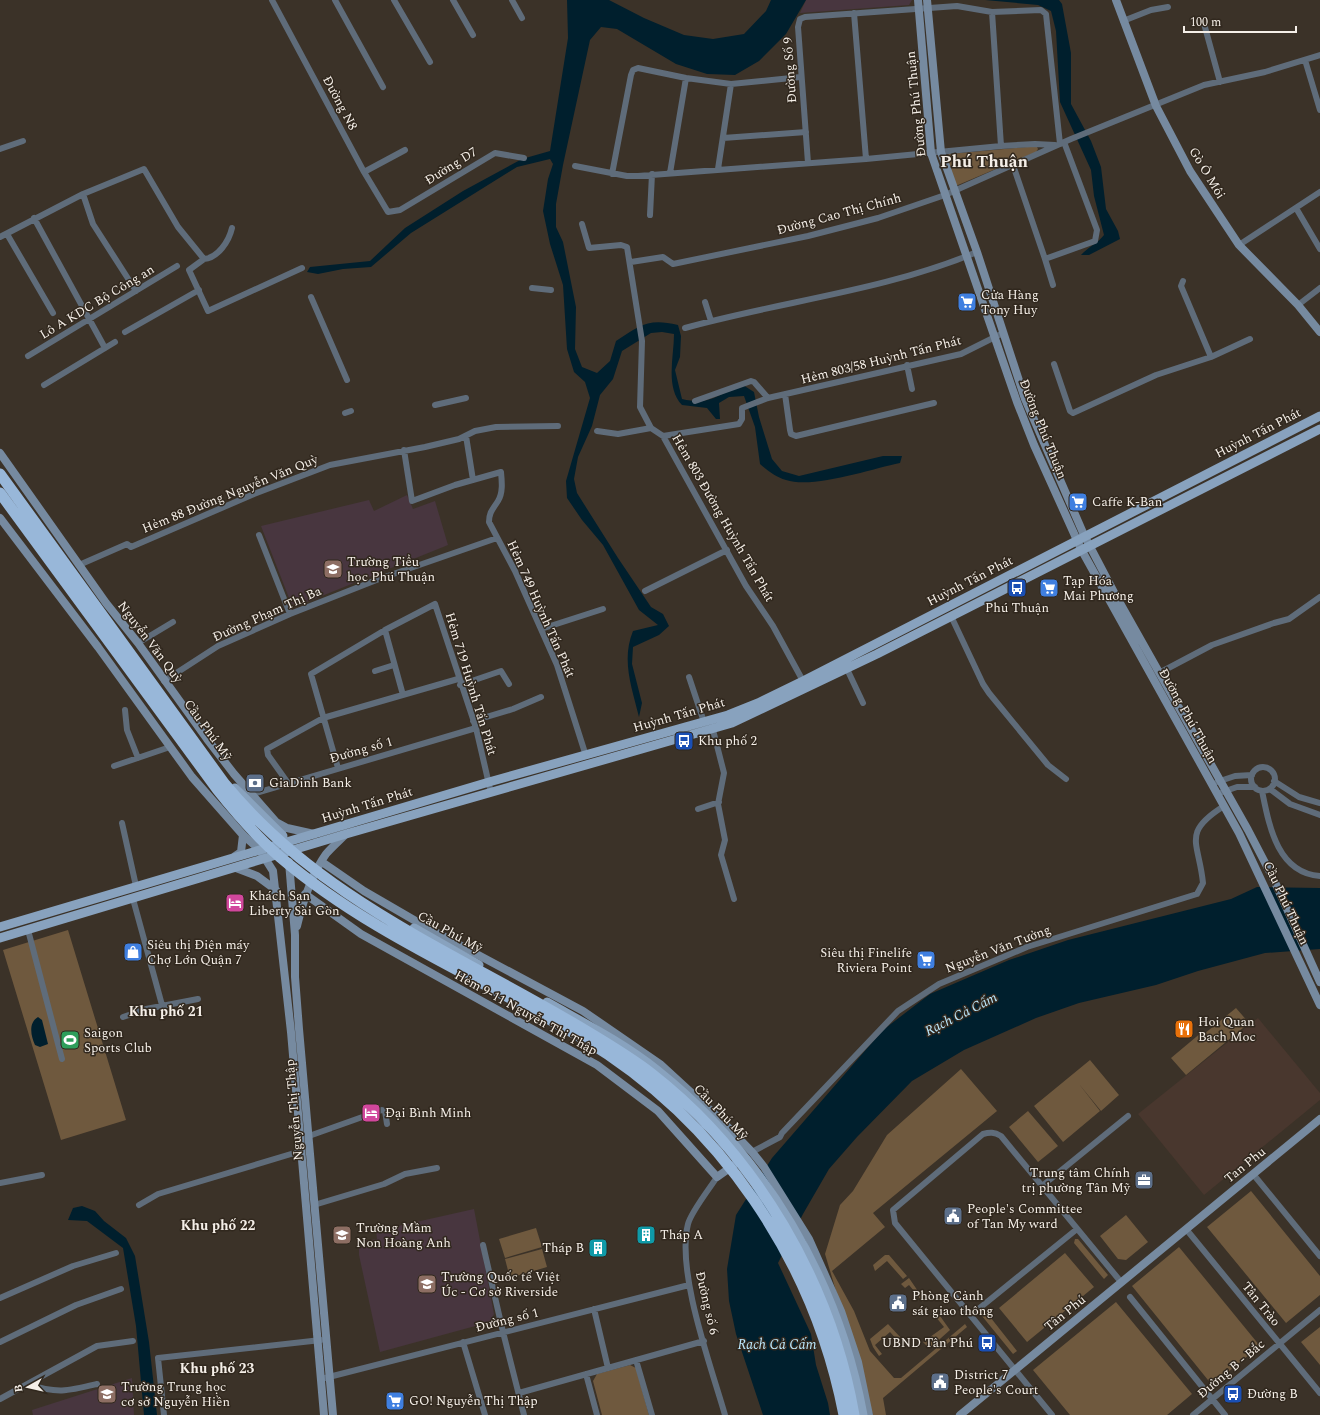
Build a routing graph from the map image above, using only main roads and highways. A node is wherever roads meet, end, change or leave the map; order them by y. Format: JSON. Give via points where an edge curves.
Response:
{"nodes":[{"id":1,"x":1320,"y":416,"type":"edge"},
{"id":2,"x":1319,"y":431,"type":"edge"},
{"id":3,"x":0,"y":467,"type":"edge"},
{"id":4,"x":0,"y":474,"type":"edge"},
{"id":5,"x":0,"y":493,"type":"edge"},
{"id":6,"x":0,"y":499,"type":"edge"},
{"id":7,"x":944,"y":608,"type":"junction"},
{"id":8,"x":951,"y":616,"type":"junction"},
{"id":9,"x":810,"y":680,"type":"junction"},
{"id":10,"x":607,"y":750,"type":"junction"},
{"id":11,"x":609,"y":760,"type":"junction"},
{"id":12,"x":345,"y":830,"type":"junction"},
{"id":13,"x":171,"y":876,"type":"junction"},
{"id":14,"x":173,"y":886,"type":"junction"},
{"id":15,"x":0,"y":927,"type":"edge"},
{"id":16,"x":0,"y":938,"type":"edge"},
{"id":17,"x":839,"y":1415,"type":"edge"},
{"id":18,"x":844,"y":1415,"type":"edge"},
{"id":19,"x":854,"y":1415,"type":"edge"},
{"id":20,"x":862,"y":1415,"type":"edge"}],
"edges":[{"from":1,"to":7,"type":"main road","name":"Huỳnh Tấn Phát"},
{"from":2,"to":8,"type":"main road","name":"Huỳnh Tấn Phát"},
{"from":3,"to":20,"type":"main road","name":"Cầu Phú Mỹ","bridge":true,"via":[[230,783],[310,862],[380,909],[609,1037],[656,1069],[723,1132],[756,1169],[801,1239],[829,1298],[848,1351]]},
{"from":4,"to":19,"type":"highway","name":"Cầu Phú Mỹ","bridge":true,"via":[[224,783],[284,846],[326,880],[373,911],[576,1024],[633,1061],[670,1090],[708,1127],[759,1188],[800,1255],[832,1330],[846,1375]]},
{"from":5,"to":18,"type":"highway","bridge":true,"via":[[217,789],[275,852],[301,874],[366,918],[593,1045],[662,1096],[702,1135],[758,1204],[789,1258],[823,1334]]},
{"from":6,"to":17,"type":"main road","bridge":true,"via":[[229,811],[280,860],[306,882],[377,928],[585,1042],[668,1105],[699,1135],[750,1199],[794,1276],[818,1334]]},
{"from":7,"to":8,"type":"main road"},
{"from":7,"to":9,"type":"main road","name":"Huỳnh Tấn Phát"},
{"from":8,"to":9,"type":"main road","name":"Huỳnh Tấn Phát","via":[[847,669]]},
{"from":9,"to":10,"type":"main road","name":"Huỳnh Tấn Phát","via":[[752,706]]},
{"from":9,"to":11,"type":"main road","name":"Huỳnh Tấn Phát","via":[[748,717],[713,730]]},
{"from":10,"to":11,"type":"main road"},
{"from":10,"to":12,"type":"main road","name":"Huỳnh Tấn Phát","via":[[489,782]]},
{"from":11,"to":12,"type":"main road","name":"Huỳnh Tấn Phát"},
{"from":12,"to":13,"type":"main road","name":"Huỳnh Tấn Phát","via":[[314,834]]},
{"from":12,"to":14,"type":"main road","name":"Huỳnh Tấn Phát","via":[[236,868]]},
{"from":13,"to":14,"type":"main road"},
{"from":13,"to":15,"type":"main road","name":"Huỳnh Tấn Phát"},
{"from":14,"to":16,"type":"main road","name":"Huỳnh Tấn Phát"}]}
